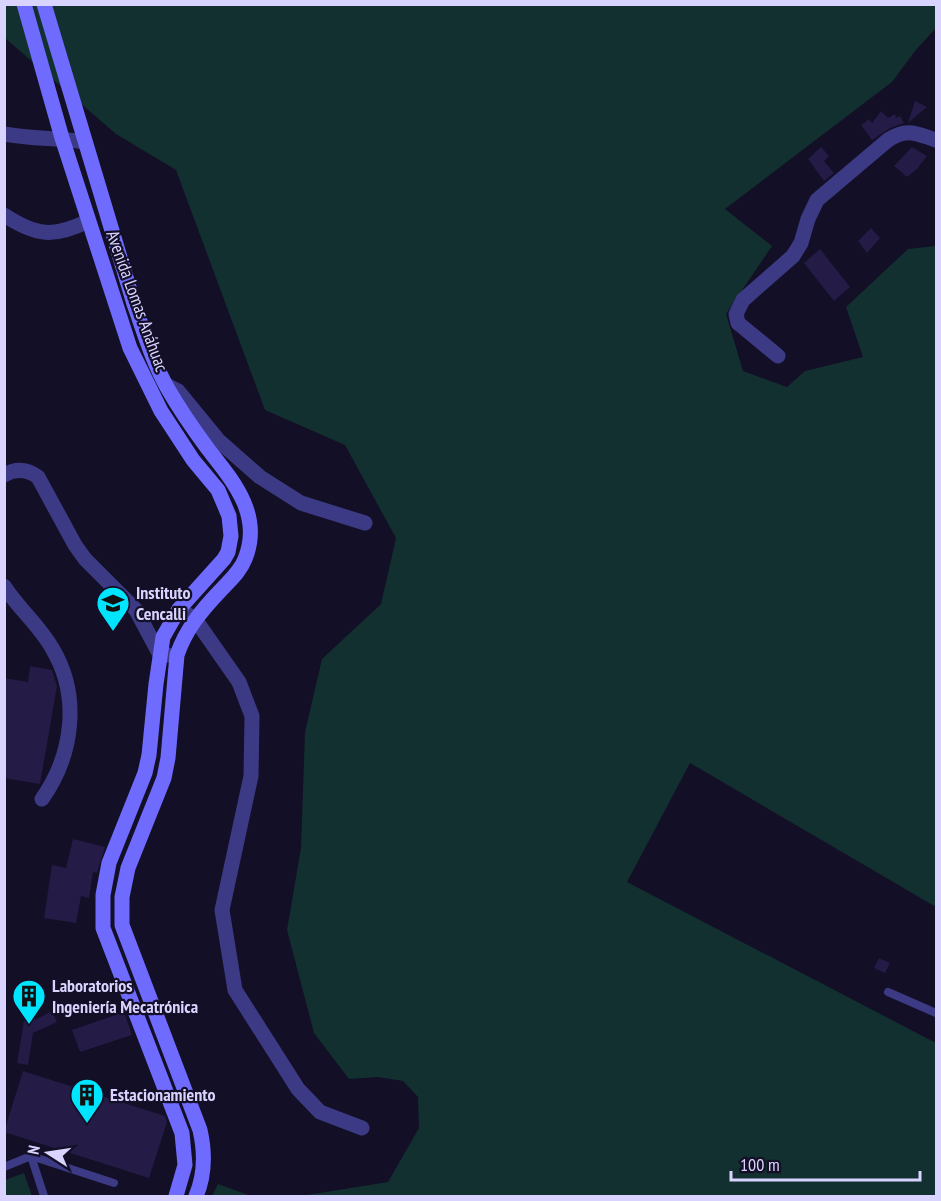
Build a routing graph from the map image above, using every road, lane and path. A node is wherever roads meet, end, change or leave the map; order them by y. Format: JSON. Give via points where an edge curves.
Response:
{"nodes":[{"id":1,"x":24,"y":4,"type":"edge"},
{"id":2,"x":44,"y":4,"type":"edge"},
{"id":3,"x":4,"y":134,"type":"edge"},
{"id":4,"x":62,"y":138,"type":"junction"},
{"id":5,"x":936,"y":140,"type":"edge"},
{"id":6,"x":86,"y":142,"type":"junction"},
{"id":7,"x":4,"y":215,"type":"edge"},
{"id":8,"x":88,"y":221,"type":"junction"},
{"id":9,"x":778,"y":356,"type":"dead end"},
{"id":10,"x":166,"y":385,"type":"junction"},
{"id":11,"x":4,"y":475,"type":"edge"},
{"id":12,"x":365,"y":523,"type":"dead end"},
{"id":13,"x":4,"y":586,"type":"edge"},
{"id":14,"x":179,"y":609,"type":"junction"},
{"id":15,"x":195,"y":619,"type":"junction"},
{"id":16,"x":160,"y":655,"type":"junction"},
{"id":17,"x":177,"y":655,"type":"junction"},
{"id":18,"x":42,"y":799,"type":"dead end"},
{"id":19,"x":4,"y":808,"type":"edge"},
{"id":20,"x":4,"y":823,"type":"edge"},
{"id":21,"x":888,"y":992,"type":"dead end"},
{"id":22,"x":936,"y":1013,"type":"edge"},
{"id":23,"x":362,"y":1128,"type":"dead end"},
{"id":24,"x":31,"y":1156,"type":"junction"},
{"id":25,"x":4,"y":1167,"type":"edge"},
{"id":26,"x":114,"y":1183,"type":"dead end"},
{"id":27,"x":44,"y":1197,"type":"edge"},
{"id":28,"x":176,"y":1197,"type":"edge"},
{"id":29,"x":196,"y":1197,"type":"edge"}],
"edges":[{"from":1,"to":4,"type":"main road","name":"Avenida Lomas Anáhuac"},
{"from":2,"to":6,"type":"main road","name":"Avenida Lomas Anáhuac"},
{"from":3,"to":4,"type":"street"},
{"from":4,"to":6,"type":"street"},
{"from":4,"to":8,"type":"main road","name":"Avenida Lomas Anáhuac"},
{"from":5,"to":9,"type":"street","via":[[909,131],[888,140],[817,200],[793,256],[743,300],[736,314],[738,323]]},
{"from":6,"to":10,"type":"main road","name":"Avenida Lomas Anáhuac","via":[[134,304]]},
{"from":7,"to":8,"type":"street","via":[[34,231],[49,234]]},
{"from":8,"to":14,"type":"main road","name":"Avenida Lomas Anáhuac","via":[[130,348],[147,386],[176,436],[218,490],[229,516],[228,552]]},
{"from":10,"to":12,"type":"street","via":[[178,390],[219,441],[260,477],[301,503]]},
{"from":10,"to":15,"type":"main road","name":"Avenida Lomas Anáhuac","via":[[240,490],[248,512],[248,549],[239,570]]},
{"from":11,"to":16,"type":"street","via":[[20,470],[38,477],[75,545],[136,610]]},
{"from":13,"to":18,"type":"street","via":[[52,646],[69,693],[68,741],[58,772]]},
{"from":14,"to":15,"type":"street"},
{"from":14,"to":16,"type":"main road","name":"Avenida Lomas Anáhuac","via":[[163,637]]},
{"from":15,"to":17,"type":"main road","name":"Avenida Lomas Anáhuac"},
{"from":15,"to":23,"type":"street","via":[[239,682],[252,717],[250,776],[222,910],[235,990],[298,1089],[320,1112]]},
{"from":16,"to":17,"type":"street"},
{"from":16,"to":28,"type":"main road","name":"Avenida Lomas Anáhuac","via":[[146,773],[105,878],[102,911],[103,928],[182,1133],[185,1165]]},
{"from":17,"to":29,"type":"main road","name":"Avenida Lomas Anáhuac","via":[[164,778],[128,868],[121,912],[122,925],[201,1130],[204,1167]]},
{"from":19,"to":20,"type":"path"},
{"from":21,"to":22,"type":"lane"},
{"from":24,"to":25,"type":"lane"},
{"from":24,"to":26,"type":"lane"},
{"from":24,"to":27,"type":"lane"}]}
